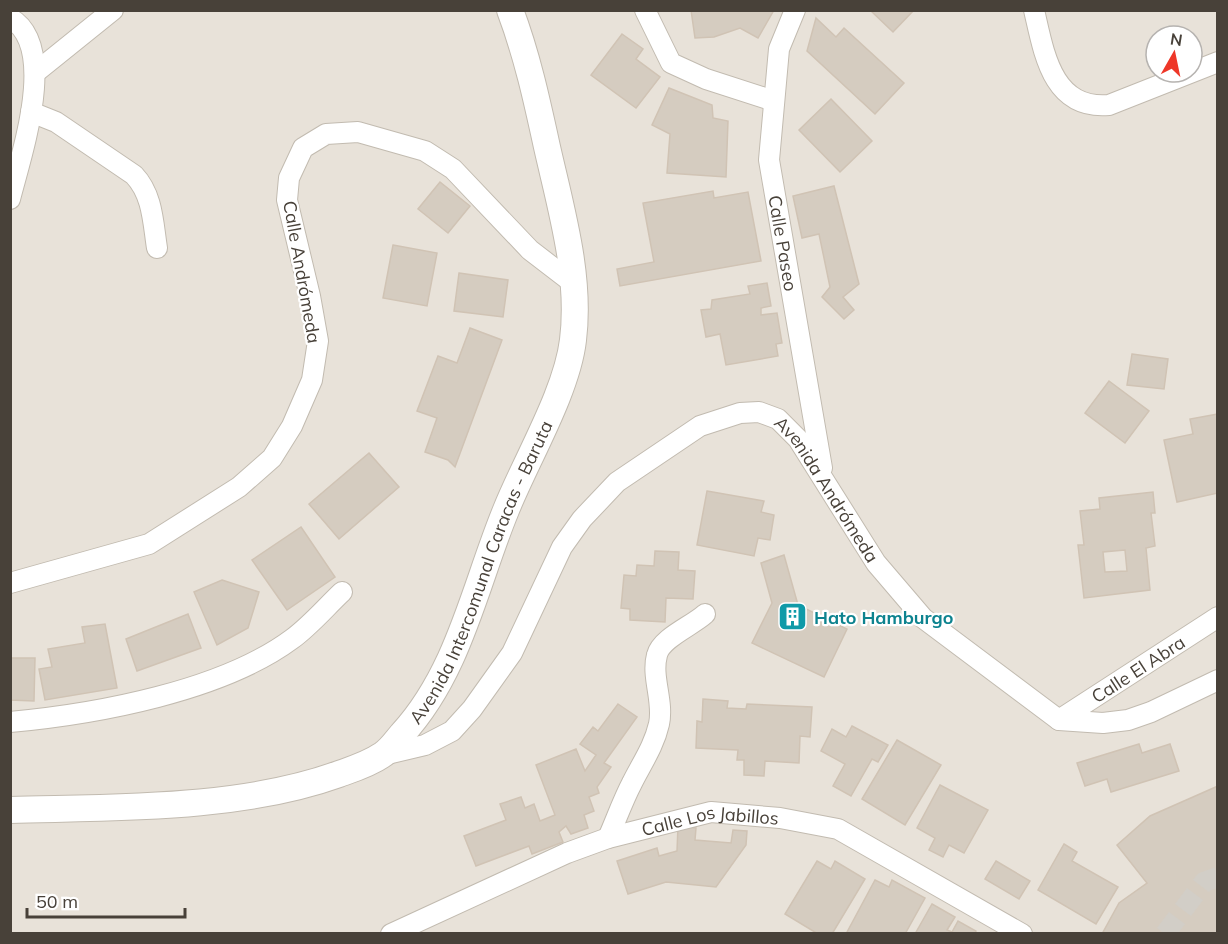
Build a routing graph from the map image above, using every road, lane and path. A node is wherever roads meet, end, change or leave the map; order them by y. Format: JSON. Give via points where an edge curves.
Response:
{"nodes":[{"id":1,"x":113,"y":10,"type":"edge"},
{"id":2,"x":510,"y":10,"type":"edge"},
{"id":3,"x":645,"y":10,"type":"edge"},
{"id":4,"x":795,"y":10,"type":"edge"},
{"id":5,"x":1034,"y":10,"type":"edge"},
{"id":6,"x":10,"y":18,"type":"edge"},
{"id":7,"x":1218,"y":62,"type":"edge"},
{"id":8,"x":36,"y":72,"type":"junction"},
{"id":9,"x":774,"y":101,"type":"junction"},
{"id":10,"x":31,"y":112,"type":"junction"},
{"id":11,"x":10,"y":199,"type":"edge"},
{"id":12,"x":157,"y":248,"type":"dead end"},
{"id":13,"x":573,"y":283,"type":"junction"},
{"id":14,"x":823,"y":477,"type":"junction"},
{"id":15,"x":10,"y":583,"type":"edge"},
{"id":16,"x":342,"y":592,"type":"dead end"},
{"id":17,"x":705,"y":614,"type":"dead end"},
{"id":18,"x":1218,"y":617,"type":"edge"},
{"id":19,"x":1218,"y":680,"type":"edge"},
{"id":20,"x":1059,"y":720,"type":"junction"},
{"id":21,"x":10,"y":722,"type":"edge"},
{"id":22,"x":383,"y":755,"type":"junction"},
{"id":23,"x":10,"y":810,"type":"edge"},
{"id":24,"x":608,"y":838,"type":"junction"},
{"id":25,"x":391,"y":933,"type":"edge"},
{"id":26,"x":1022,"y":933,"type":"edge"}],
"edges":[{"from":1,"to":8,"type":"street"},
{"from":2,"to":13,"type":"street","name":"Avenida Intercomunal Caracas - Baruta","via":[[531,76],[566,230]]},
{"from":3,"to":9,"type":"street","via":[[672,63],[706,79]]},
{"from":4,"to":9,"type":"street","name":"Calle Paseo","via":[[779,50]]},
{"from":5,"to":7,"type":"street","via":[[1053,76],[1077,101],[1091,106],[1109,105]]},
{"from":6,"to":8,"type":"street","via":[[34,50]]},
{"from":8,"to":10,"type":"street"},
{"from":9,"to":14,"type":"street","name":"Calle Paseo","via":[[769,160]]},
{"from":10,"to":11,"type":"street"},
{"from":10,"to":12,"type":"street","via":[[56,122],[143,184]]},
{"from":13,"to":15,"type":"street","name":"Calle Andrómeda","via":[[530,250],[453,169],[425,151],[358,132],[326,134],[303,148],[289,178],[287,200],[318,342],[312,380],[272,458],[239,487],[149,544]]},
{"from":13,"to":22,"type":"street","name":"Avenida Intercomunal Caracas - Baruta","via":[[573,340],[566,374],[505,512],[479,589],[437,684],[417,717]]},
{"from":14,"to":20,"type":"street","name":"Avenida Andrómeda","via":[[876,563],[923,618]]},
{"from":14,"to":22,"type":"street","name":"Avenida Andrómeda","via":[[798,439],[778,419],[759,412],[740,413],[700,426],[617,482],[582,519],[548,573],[512,653],[486,692],[452,731],[425,745]]},
{"from":16,"to":21,"type":"street","via":[[293,638],[249,666],[151,699],[66,717]]},
{"from":17,"to":24,"type":"street","via":[[665,640],[657,655],[662,707],[659,725],[651,751]]},
{"from":18,"to":20,"type":"street","name":"Calle El Abra"},
{"from":19,"to":20,"type":"street","via":[[1128,720]]},
{"from":22,"to":23,"type":"street","name":"Avenida Intercomunal Caracas - Baruta","via":[[322,780],[236,798]]},
{"from":24,"to":25,"type":"street","name":"Calle Los Jabillos"},
{"from":24,"to":26,"type":"street","name":"Calle Los Jabillos","via":[[711,812],[780,818],[838,829]]}]}
